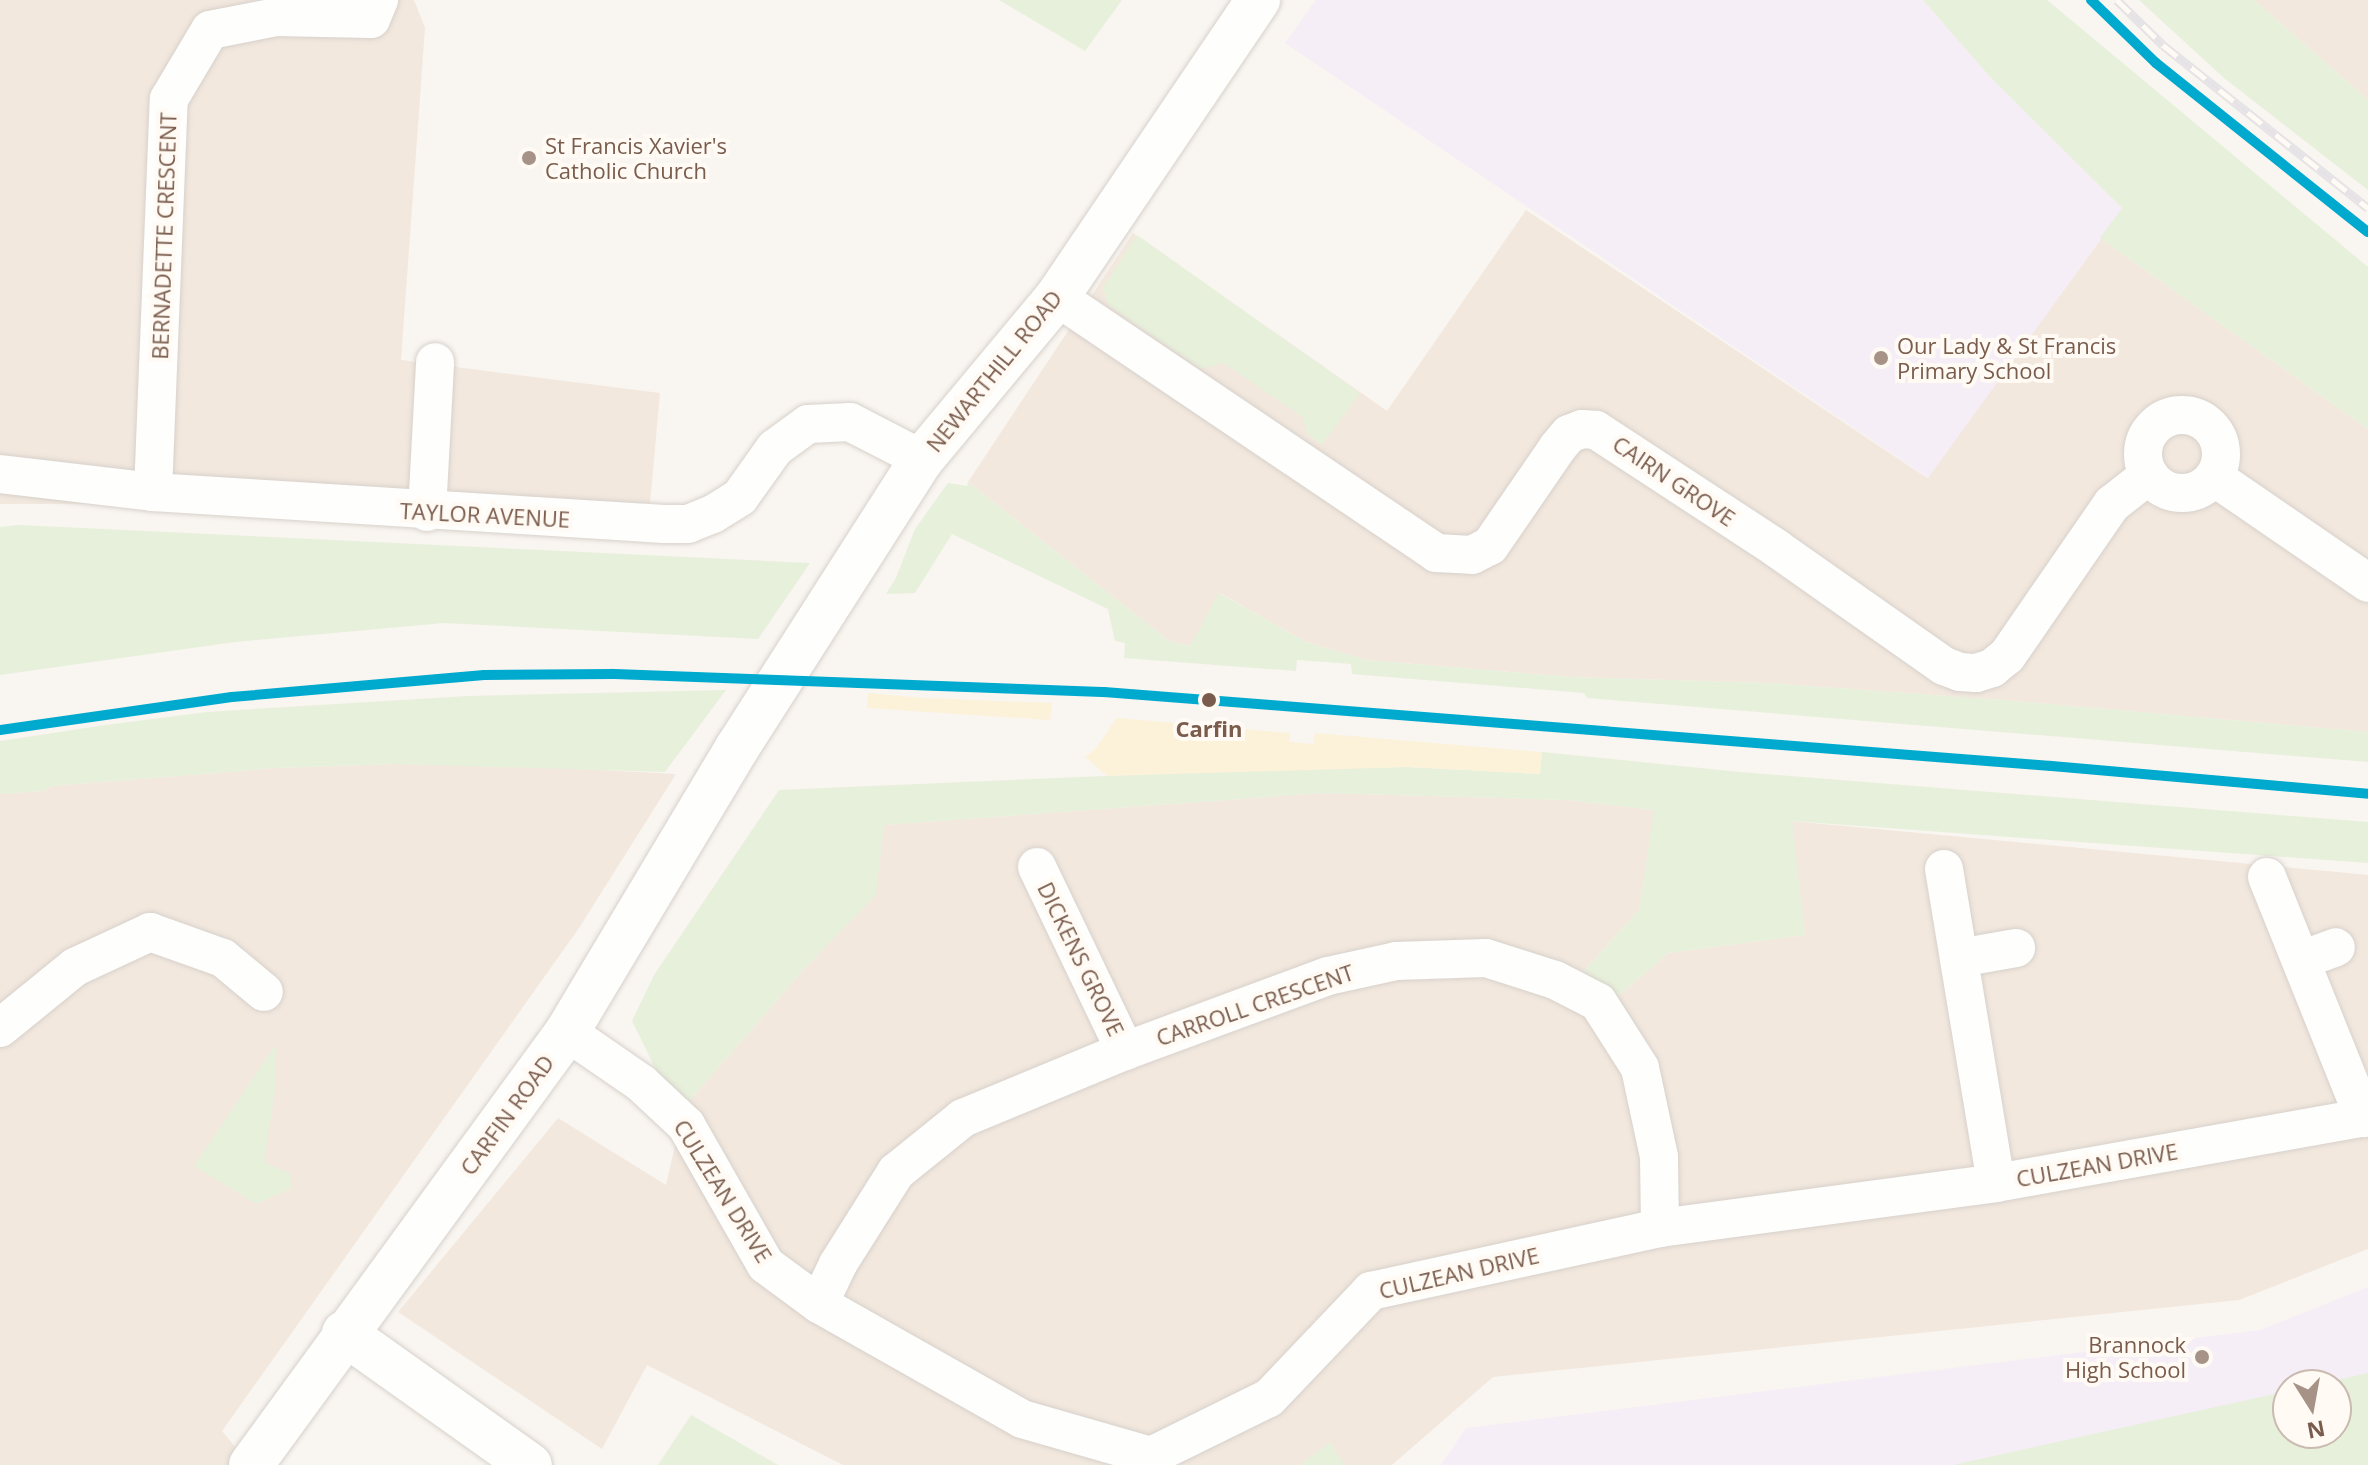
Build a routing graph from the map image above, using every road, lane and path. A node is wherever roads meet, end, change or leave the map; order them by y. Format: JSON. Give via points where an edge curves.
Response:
{"nodes":[{"id":1,"x":379,"y":0,"type":"edge"},
{"id":2,"x":1258,"y":0,"type":"edge"},
{"id":3,"x":1057,"y":297,"type":"junction"},
{"id":4,"x":435,"y":362,"type":"dead end"},
{"id":5,"x":922,"y":459,"type":"junction"},
{"id":6,"x":0,"y":474,"type":"edge"},
{"id":7,"x":2149,"y":475,"type":"junction"},
{"id":8,"x":2214,"y":477,"type":"junction"},
{"id":9,"x":153,"y":492,"type":"junction"},
{"id":10,"x":427,"y":512,"type":"junction"},
{"id":11,"x":2368,"y":583,"type":"edge"},
{"id":12,"x":737,"y":748,"type":"joint"},
{"id":13,"x":1037,"y":867,"type":"dead end"},
{"id":14,"x":1944,"y":869,"type":"dead end"},
{"id":15,"x":2267,"y":877,"type":"dead end"},
{"id":16,"x":2336,"y":947,"type":"dead end"},
{"id":17,"x":2016,"y":948,"type":"dead end"},
{"id":18,"x":1959,"y":958,"type":"junction"},
{"id":19,"x":2301,"y":960,"type":"junction"},
{"id":20,"x":264,"y":992,"type":"dead end"},
{"id":21,"x":0,"y":1028,"type":"edge"},
{"id":22,"x":567,"y":1032,"type":"junction"},
{"id":23,"x":1125,"y":1051,"type":"junction"},
{"id":24,"x":2366,"y":1117,"type":"edge"},
{"id":25,"x":1996,"y":1183,"type":"junction"},
{"id":26,"x":1660,"y":1228,"type":"junction"},
{"id":27,"x":819,"y":1304,"type":"junction"},
{"id":28,"x":344,"y":1333,"type":"junction"},
{"id":29,"x":251,"y":1465,"type":"edge"},
{"id":30,"x":530,"y":1465,"type":"edge"}],
"edges":[{"from":1,"to":9,"type":"street","name":"BERNADETTE CRESCENT","via":[[371,19],[276,17],[210,30],[169,99]]},
{"from":2,"to":3,"type":"main road","name":"NEWARTHILL ROAD"},
{"from":3,"to":5,"type":"main road","name":"NEWARTHILL ROAD"},
{"from":3,"to":7,"type":"street","name":"CAIRN GROVE","via":[[1436,553],[1472,555],[1490,546],[1569,434],[1596,430],[1960,672],[1984,671],[2007,656],[2112,504]]},
{"from":4,"to":10,"type":"street"},
{"from":5,"to":10,"type":"street","name":"TAYLOR AVENUE","via":[[850,422],[828,421],[808,424],[775,448],[740,497],[688,524]]},
{"from":5,"to":12,"type":"main road","name":"NEWARTHILL ROAD"},
{"from":6,"to":9,"type":"street","name":"TAYLOR AVENUE"},
{"from":7,"to":8,"type":"street","via":[[2157,485],[2181,493],[2193,492]]},
{"from":7,"to":8,"type":"street","via":[[2143,463],[2146,437],[2154,425],[2178,414],[2191,415],[2214,430],[2222,453]]},
{"from":8,"to":11,"type":"street"},
{"from":9,"to":10,"type":"street","name":"TAYLOR AVENUE"},
{"from":12,"to":22,"type":"main road","name":"CARFIN ROAD"},
{"from":13,"to":23,"type":"street","name":"DICKENS GROVE"},
{"from":14,"to":18,"type":"street"},
{"from":15,"to":19,"type":"street"},
{"from":16,"to":19,"type":"street"},
{"from":17,"to":18,"type":"street"},
{"from":18,"to":25,"type":"street"},
{"from":19,"to":24,"type":"street"},
{"from":20,"to":21,"type":"street","via":[[223,958],[150,932],[75,967]]},
{"from":22,"to":27,"type":"street","name":"CULZEAN DRIVE","via":[[641,1083],[686,1125],[766,1265]]},
{"from":22,"to":28,"type":"main road","name":"CARFIN ROAD"},
{"from":23,"to":26,"type":"street","name":"CARROLL CRESCENT","via":[[1328,976],[1396,961],[1486,958],[1555,980],[1598,1002],[1640,1068],[1659,1157]]},
{"from":23,"to":27,"type":"street","name":"CARROLL CRESCENT","via":[[963,1118],[896,1172]]},
{"from":24,"to":25,"type":"street","name":"CULZEAN DRIVE"},
{"from":25,"to":26,"type":"street","name":"CULZEAN DRIVE"},
{"from":26,"to":27,"type":"street","name":"CULZEAN DRIVE","via":[[1371,1291],[1269,1398],[1151,1456],[1022,1419]]},
{"from":28,"to":29,"type":"main road","name":"CARFIN ROAD"},
{"from":28,"to":30,"type":"main road"}]}
